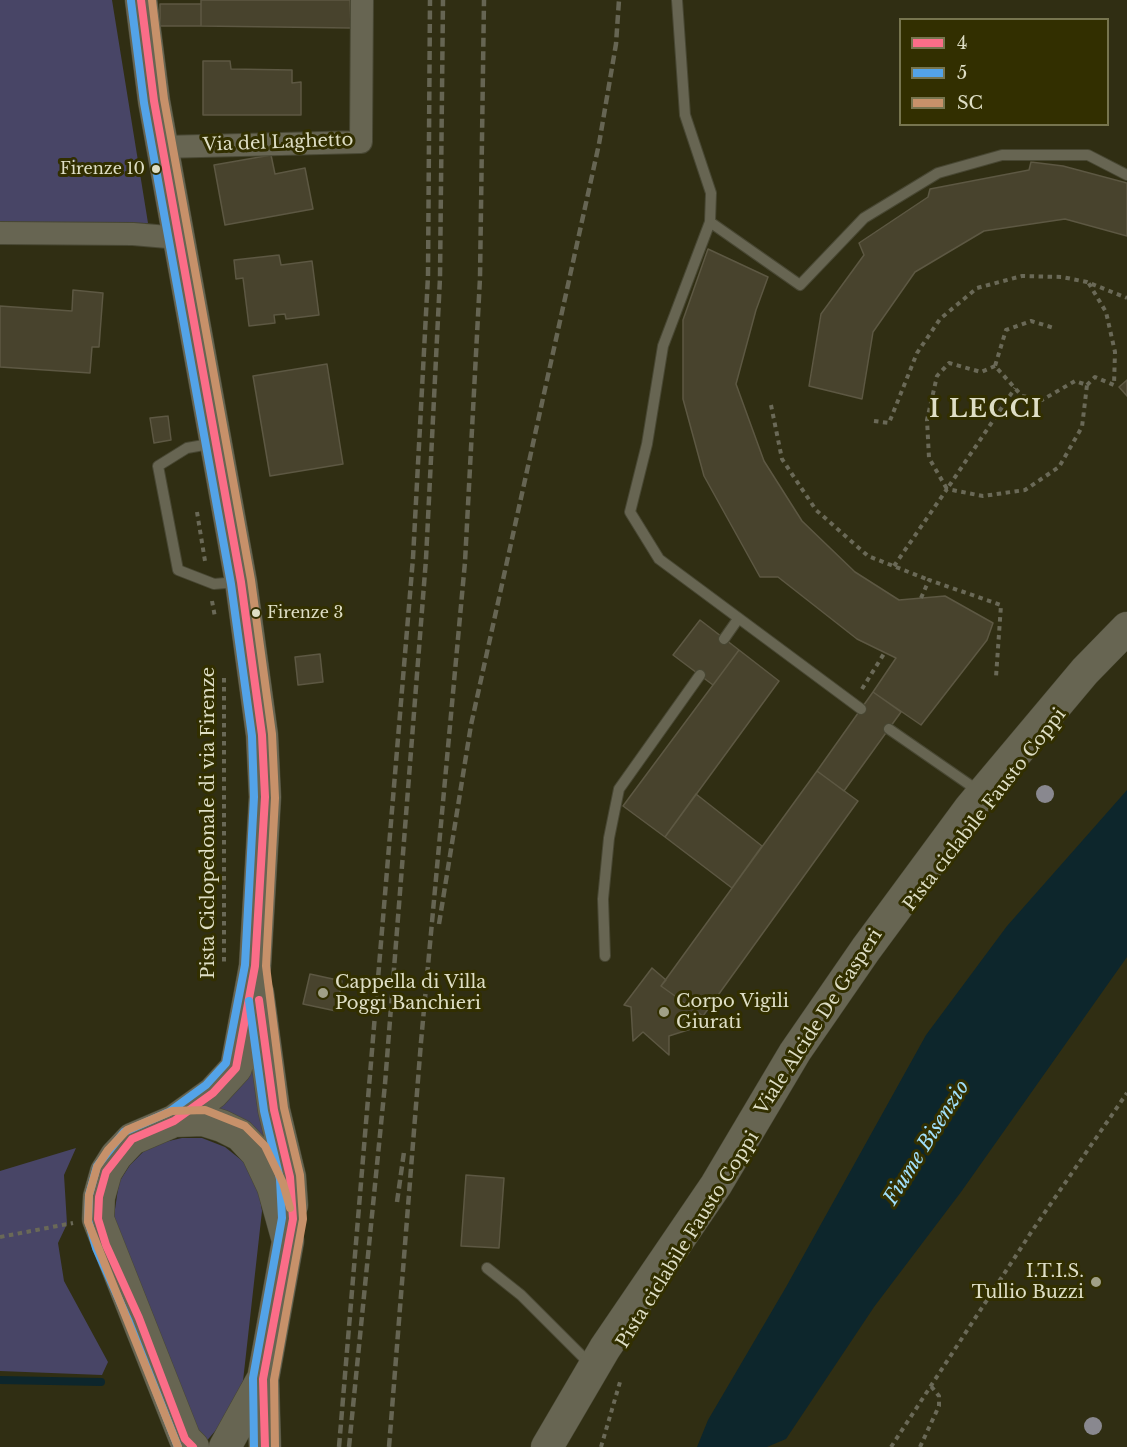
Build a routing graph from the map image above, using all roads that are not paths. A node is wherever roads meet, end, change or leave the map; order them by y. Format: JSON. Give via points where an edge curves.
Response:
{"nodes":[{"id":1,"x":141,"y":0,"type":"edge"},
{"id":2,"x":362,"y":0,"type":"edge"},
{"id":3,"x":677,"y":0,"type":"edge"},
{"id":4,"x":162,"y":147,"type":"junction"},
{"id":5,"x":1127,"y":175,"type":"edge"},
{"id":6,"x":710,"y":222,"type":"junction"},
{"id":7,"x":0,"y":233,"type":"edge"},
{"id":8,"x":180,"y":238,"type":"junction"},
{"id":9,"x":218,"y":442,"type":"junction"},
{"id":10,"x":242,"y":582,"type":"junction"},
{"id":11,"x":738,"y":619,"type":"junction"},
{"id":12,"x":1127,"y":628,"type":"edge"},
{"id":13,"x":724,"y":639,"type":"dead end"},
{"id":14,"x":700,"y":675,"type":"dead end"},
{"id":15,"x":857,"y":705,"type":"road end"},
{"id":16,"x":889,"y":729,"type":"dead end"},
{"id":17,"x":983,"y":794,"type":"junction"},
{"id":18,"x":605,"y":956,"type":"dead end"},
{"id":19,"x":255,"y":966,"type":"junction"},
{"id":20,"x":174,"y":1121,"type":"junction"},
{"id":21,"x":288,"y":1241,"type":"junction"},
{"id":22,"x":487,"y":1268,"type":"dead end"},
{"id":23,"x":607,"y":1373,"type":"junction"},
{"id":24,"x":263,"y":1379,"type":"junction"},
{"id":25,"x":187,"y":1444,"type":"edge"},
{"id":26,"x":548,"y":1446,"type":"edge"},
{"id":27,"x":225,"y":1447,"type":"edge"},
{"id":28,"x":265,"y":1447,"type":"edge"}],
"edges":[{"from":1,"to":4,"type":"main road"},
{"from":2,"to":4,"type":"street","name":"Via del Laghetto","via":[[361,142]]},
{"from":3,"to":6,"type":"lane","via":[[685,115],[711,193]]},
{"from":4,"to":8,"type":"main road"},
{"from":5,"to":6,"type":"lane","via":[[1088,155],[1002,155],[938,173],[864,218],[800,285]]},
{"from":6,"to":11,"type":"lane","via":[[663,346],[647,444],[630,512],[658,559]]},
{"from":7,"to":8,"type":"street"},
{"from":8,"to":9,"type":"main road"},
{"from":9,"to":10,"type":"main road"},
{"from":9,"to":10,"type":"lane","via":[[187,448],[158,466],[178,570],[214,584]]},
{"from":10,"to":19,"type":"main road","via":[[262,735],[265,797]]},
{"from":11,"to":13,"type":"lane"},
{"from":11,"to":15,"type":"lane"},
{"from":12,"to":17,"type":"main road","name":"Viale Alcide De Gasperi","via":[[1085,671]]},
{"from":14,"to":18,"type":"lane","via":[[619,789],[603,899]]},
{"from":16,"to":17,"type":"lane"},
{"from":17,"to":23,"type":"main road","name":"Viale Alcide De Gasperi","via":[[866,949],[795,1052]]},
{"from":19,"to":20,"type":"main road","via":[[236,1068],[213,1093]]},
{"from":19,"to":21,"type":"main road","via":[[274,1110],[290,1177],[293,1219]]},
{"from":20,"to":21,"type":"main road","via":[[203,1120],[222,1126],[240,1135],[258,1153],[273,1187]]},
{"from":20,"to":25,"type":"main road","via":[[132,1139],[116,1156],[106,1172],[98,1219]]},
{"from":21,"to":24,"type":"main road"},
{"from":22,"to":23,"type":"lane"},
{"from":23,"to":26,"type":"main road","name":"Viale Alcide De Gasperi"},
{"from":24,"to":27,"type":"main road"},
{"from":24,"to":28,"type":"main road"}]}
